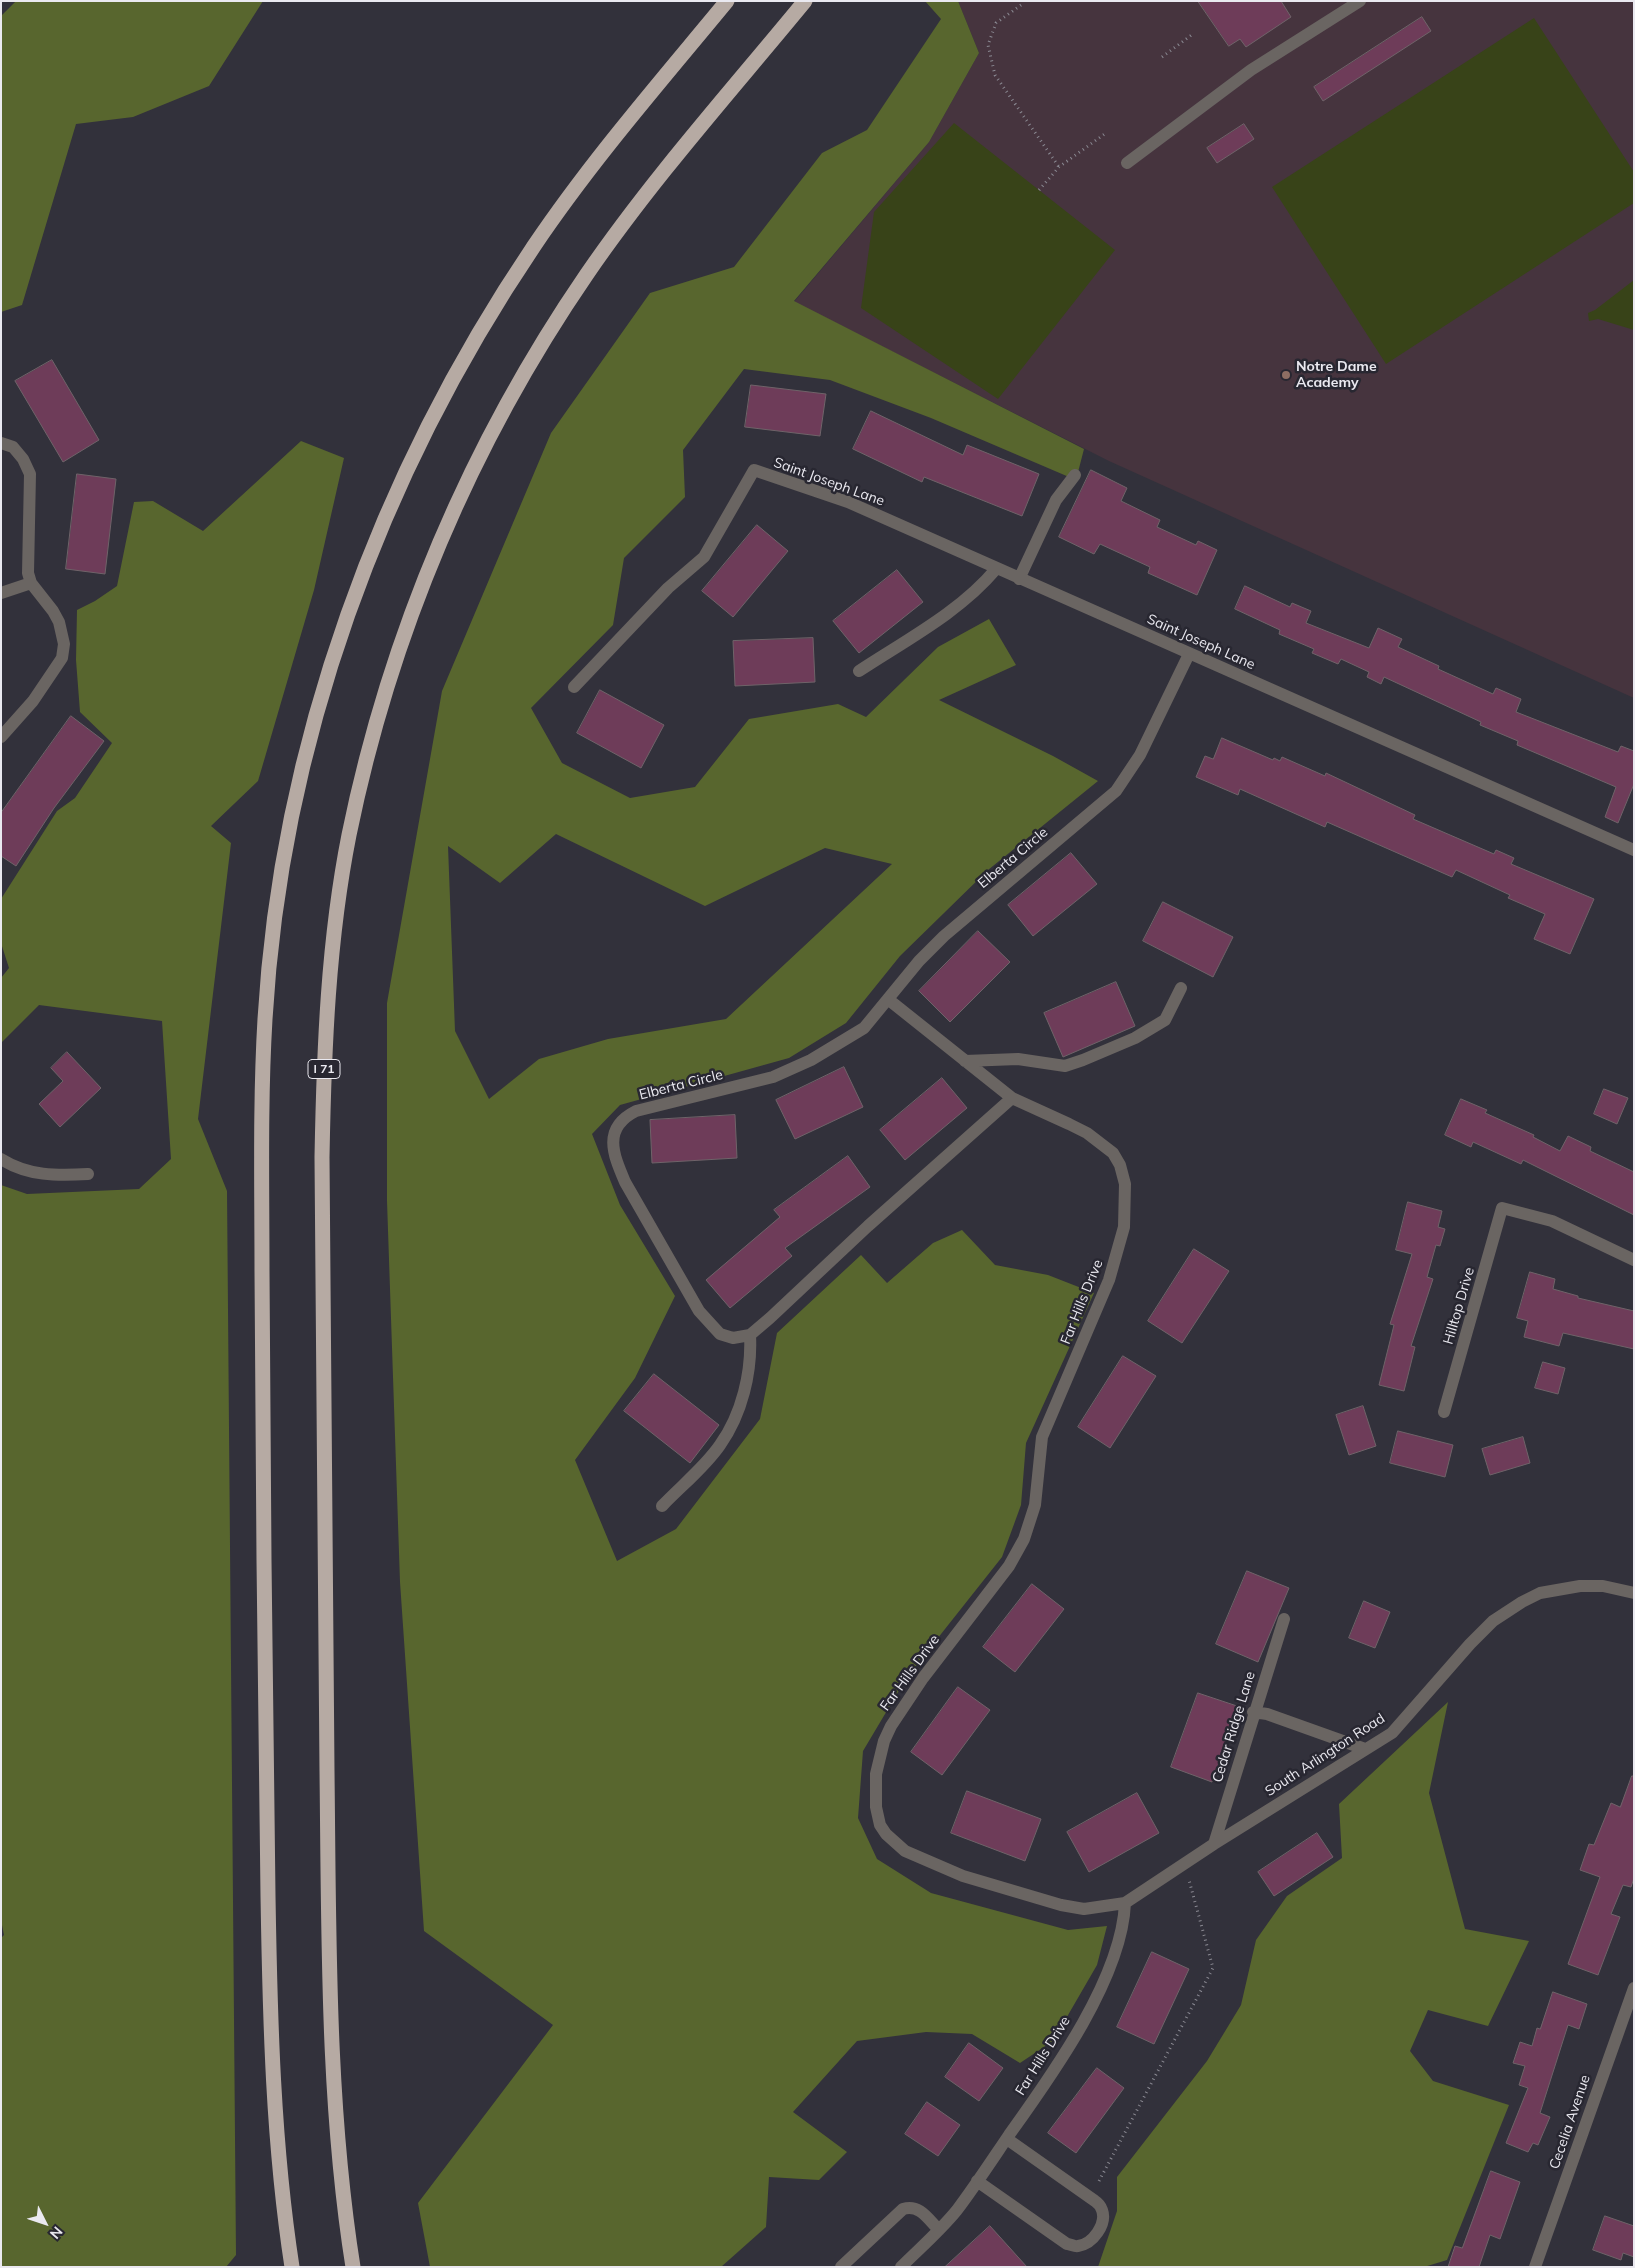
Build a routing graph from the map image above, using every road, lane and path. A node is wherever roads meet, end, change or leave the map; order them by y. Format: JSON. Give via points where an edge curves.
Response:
{"nodes":[{"id":1,"x":727,"y":1,"type":"edge"},
{"id":2,"x":805,"y":1,"type":"edge"},
{"id":3,"x":1360,"y":1,"type":"edge"},
{"id":4,"x":1021,"y":5,"type":"dead end"},
{"id":5,"x":1193,"y":34,"type":"dead end"},
{"id":6,"x":1162,"y":57,"type":"dead end"},
{"id":7,"x":1106,"y":133,"type":"dead end"},
{"id":8,"x":1127,"y":163,"type":"dead end"},
{"id":9,"x":1059,"y":167,"type":"junction"},
{"id":10,"x":1039,"y":190,"type":"dead end"},
{"id":11,"x":1,"y":443,"type":"edge"},
{"id":12,"x":1075,"y":475,"type":"dead end"},
{"id":13,"x":996,"y":569,"type":"junction"},
{"id":14,"x":1019,"y":579,"type":"junction"},
{"id":15,"x":31,"y":583,"type":"junction"},
{"id":16,"x":1,"y":594,"type":"edge"},
{"id":17,"x":1189,"y":654,"type":"junction"},
{"id":18,"x":859,"y":671,"type":"dead end"},
{"id":19,"x":574,"y":687,"type":"dead end"},
{"id":20,"x":1,"y":737,"type":"edge"},
{"id":21,"x":1634,"y":850,"type":"edge"},
{"id":22,"x":1181,"y":988,"type":"dead end"},
{"id":23,"x":888,"y":1000,"type":"junction"},
{"id":24,"x":965,"y":1061,"type":"junction"},
{"id":25,"x":1012,"y":1098,"type":"junction"},
{"id":26,"x":1,"y":1159,"type":"edge"},
{"id":27,"x":88,"y":1174,"type":"dead end"},
{"id":28,"x":1634,"y":1260,"type":"edge"},
{"id":29,"x":750,"y":1335,"type":"junction"},
{"id":30,"x":1444,"y":1412,"type":"dead end"},
{"id":31,"x":662,"y":1506,"type":"dead end"},
{"id":32,"x":1634,"y":1593,"type":"edge"},
{"id":33,"x":1284,"y":1619,"type":"dead end"},
{"id":34,"x":1253,"y":1712,"type":"junction"},
{"id":35,"x":1365,"y":1749,"type":"junction"},
{"id":36,"x":1214,"y":1844,"type":"junction"},
{"id":37,"x":1185,"y":1862,"type":"junction"},
{"id":38,"x":1125,"y":1903,"type":"junction"},
{"id":39,"x":1634,"y":1988,"type":"edge"},
{"id":40,"x":1007,"y":2139,"type":"junction"},
{"id":41,"x":976,"y":2181,"type":"junction"},
{"id":42,"x":1099,"y":2182,"type":"dead end"},
{"id":43,"x":939,"y":2230,"type":"junction"},
{"id":44,"x":292,"y":2267,"type":"edge"},
{"id":45,"x":354,"y":2267,"type":"edge"},
{"id":46,"x":841,"y":2267,"type":"edge"},
{"id":47,"x":901,"y":2267,"type":"edge"},
{"id":48,"x":1535,"y":2267,"type":"edge"}],
"edges":[{"from":1,"to":44,"type":"highway","via":[[611,142],[535,243],[472,343],[420,439],[351,604],[317,710],[289,826],[265,1017],[262,1173],[271,2040],[276,2133]]},
{"from":2,"to":45,"type":"highway","number":"I 71","via":[[630,216],[588,273],[545,338],[504,410],[446,526],[404,631],[373,733],[349,837],[333,940],[324,1036],[322,1157],[329,1944],[336,2119],[346,2222]]},
{"from":3,"to":8,"type":"street","via":[[1251,70]]},
{"from":4,"to":9,"type":"path","via":[[996,23],[988,45],[995,75]]},
{"from":5,"to":6,"type":"path"},
{"from":7,"to":9,"type":"path"},
{"from":9,"to":10,"type":"path"},
{"from":11,"to":15,"type":"street","via":[[13,447],[30,474],[28,573]]},
{"from":12,"to":14,"type":"street","via":[[1056,500]]},
{"from":13,"to":14,"type":"street","name":"Saint Joseph Lane"},
{"from":13,"to":18,"type":"street","via":[[983,585],[953,608]]},
{"from":13,"to":19,"type":"street","name":"Saint Joseph Lane","via":[[848,502],[754,470],[704,557],[668,588]]},
{"from":14,"to":17,"type":"street","name":"Saint Joseph Lane"},
{"from":15,"to":16,"type":"street"},
{"from":15,"to":20,"type":"street","via":[[59,622],[64,644],[62,658],[32,703]]},
{"from":17,"to":21,"type":"street","name":"Saint Joseph Lane"},
{"from":17,"to":23,"type":"street","name":"Elberta Circle","via":[[1140,755],[1116,791],[944,936]]},
{"from":22,"to":24,"type":"street","via":[[1165,1020],[1135,1038],[1083,1060],[1065,1066],[1018,1059]]},
{"from":23,"to":24,"type":"street","name":"Far Hills Drive"},
{"from":23,"to":29,"type":"street","name":"Elberta Circle","via":[[864,1028],[811,1060],[773,1077],[636,1111],[625,1117],[613,1133],[612,1145],[625,1182],[699,1311],[720,1334],[733,1338]]},
{"from":24,"to":25,"type":"street","name":"Far Hills Drive"},
{"from":25,"to":29,"type":"street"},
{"from":25,"to":38,"type":"street","name":"Far Hills Drive","via":[[1086,1133],[1114,1153],[1125,1184],[1124,1227],[1109,1280],[1042,1437],[1035,1505],[1024,1539],[1009,1566],[923,1678],[891,1726],[876,1774],[876,1807],[880,1825],[905,1851],[963,1876],[1061,1905],[1084,1908]]},
{"from":26,"to":27,"type":"street","via":[[30,1172],[58,1176]]},
{"from":28,"to":30,"type":"street","name":"Hilltop Drive","via":[[1552,1221],[1502,1208]]},
{"from":29,"to":31,"type":"street","via":[[751,1356],[741,1401],[729,1430],[720,1446]]},
{"from":32,"to":35,"type":"street","name":"South Arlington Road","via":[[1603,1586],[1580,1586],[1540,1593],[1522,1602],[1493,1621],[1470,1644],[1392,1733]]},
{"from":33,"to":34,"type":"street","name":"Cedar Ridge Lane"},
{"from":34,"to":35,"type":"street"},
{"from":34,"to":36,"type":"street","name":"Cedar Ridge Lane"},
{"from":35,"to":36,"type":"street","name":"South Arlington Road"},
{"from":36,"to":37,"type":"street","name":"South Arlington Road"},
{"from":37,"to":38,"type":"street","name":"South Arlington Road"},
{"from":37,"to":42,"type":"path","via":[[1213,1968]]},
{"from":38,"to":40,"type":"street","name":"Far Hills Drive","via":[[1124,1924],[1112,1962],[1080,2028]]},
{"from":39,"to":48,"type":"street","name":"Cecelia Avenue"},
{"from":40,"to":41,"type":"street","name":"Far Hills Drive"},
{"from":40,"to":41,"type":"street","via":[[1095,2201],[1102,2209],[1099,2231],[1078,2246],[1067,2244]]},
{"from":41,"to":43,"type":"street","name":"Far Hills Drive"},
{"from":43,"to":46,"type":"street","via":[[918,2208],[903,2209]]},
{"from":43,"to":47,"type":"street","name":"Far Hills Drive"}]}
